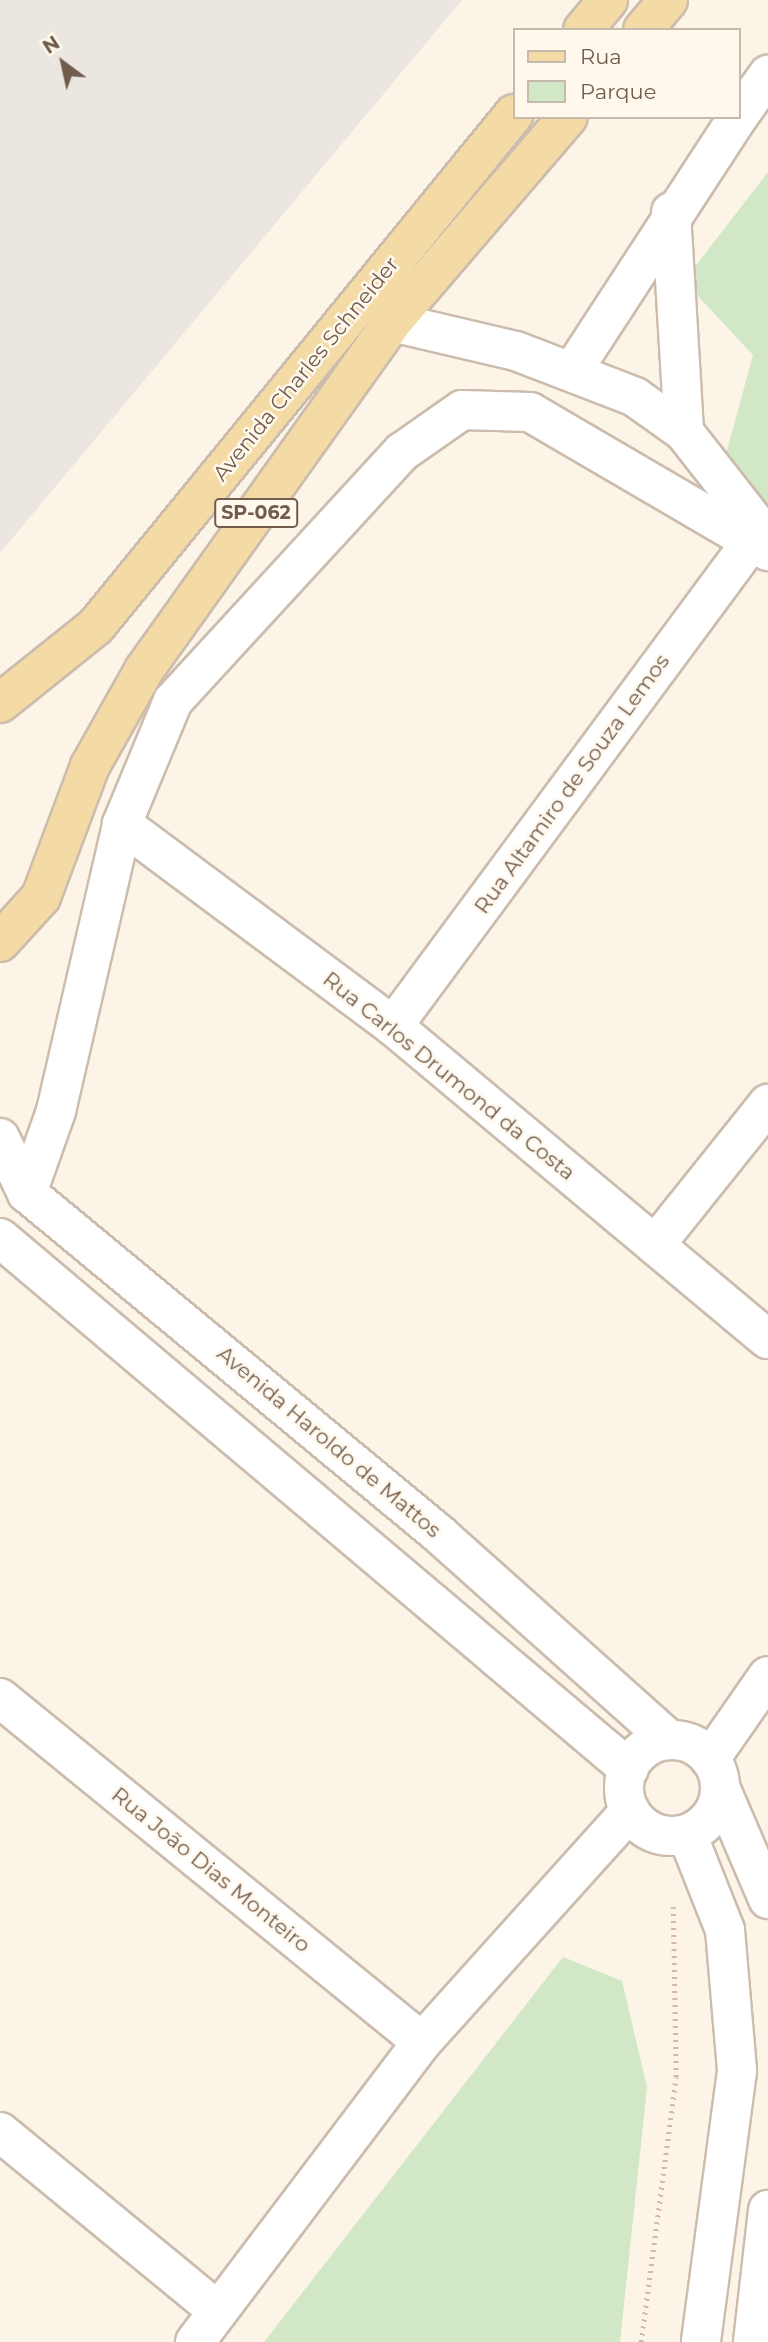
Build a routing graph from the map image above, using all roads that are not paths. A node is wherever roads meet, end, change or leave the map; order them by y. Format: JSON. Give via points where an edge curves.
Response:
{"nodes":[{"id":1,"x":608,"y":0,"type":"edge"},
{"id":2,"x":668,"y":0,"type":"edge"},
{"id":3,"x":585,"y":28,"type":"edge"},
{"id":4,"x":645,"y":28,"type":"edge"},
{"id":5,"x":768,"y":75,"type":"edge"},
{"id":6,"x":740,"y":114,"type":"edge"},
{"id":7,"x":512,"y":116,"type":"edge"},
{"id":8,"x":566,"y":119,"type":"edge"},
{"id":9,"x":737,"y":119,"type":"edge"},
{"id":10,"x":671,"y":212,"type":"junction"},
{"id":11,"x":392,"y":323,"type":"junction"},
{"id":12,"x":573,"y":370,"type":"junction"},
{"id":13,"x":684,"y":432,"type":"junction"},
{"id":14,"x":762,"y":544,"type":"edge"},
{"id":15,"x":0,"y":703,"type":"edge"},
{"id":16,"x":122,"y":824,"type":"junction"},
{"id":17,"x":0,"y":942,"type":"edge"},
{"id":18,"x":393,"y":1026,"type":"junction"},
{"id":19,"x":768,"y":1104,"type":"edge"},
{"id":20,"x":55,"y":1111,"type":"junction"},
{"id":21,"x":0,"y":1126,"type":"edge"},
{"id":22,"x":0,"y":1138,"type":"edge"},
{"id":23,"x":27,"y":1193,"type":"junction"},
{"id":24,"x":0,"y":1238,"type":"edge"},
{"id":25,"x":655,"y":1245,"type":"junction"},
{"id":26,"x":768,"y":1339,"type":"edge"},
{"id":27,"x":768,"y":1676,"type":"edge"},
{"id":28,"x":0,"y":1698,"type":"edge"},
{"id":29,"x":669,"y":1741,"type":"junction"},
{"id":30,"x":629,"y":1769,"type":"junction"},
{"id":31,"x":715,"y":1773,"type":"junction"},
{"id":32,"x":629,"y":1811,"type":"junction"},
{"id":33,"x":678,"y":1835,"type":"junction"},
{"id":34,"x":768,"y":1899,"type":"edge"},
{"id":35,"x":422,"y":2042,"type":"junction"},
{"id":36,"x":0,"y":2132,"type":"edge"},
{"id":37,"x":768,"y":2210,"type":"edge"},
{"id":38,"x":217,"y":2310,"type":"junction"},
{"id":39,"x":195,"y":2342,"type":"edge"},
{"id":40,"x":701,"y":2342,"type":"edge"},
{"id":41,"x":753,"y":2342,"type":"edge"}],
"edges":[{"from":1,"to":3,"type":"main road"},
{"from":2,"to":4,"type":"main road"},
{"from":5,"to":6,"type":"street"},
{"from":7,"to":15,"type":"main road","name":"Avenida Charles Schneider","number":"SP-062","via":[[96,626]]},
{"from":8,"to":11,"type":"main road","name":"Avenida Charles Schneider","number":"SP-062"},
{"from":9,"to":10,"type":"street"},
{"from":10,"to":12,"type":"street"},
{"from":10,"to":13,"type":"street"},
{"from":11,"to":12,"type":"street"},
{"from":11,"to":17,"type":"main road","name":"Avenida Charles Schneider","number":"SP-062","via":[[144,670],[90,765],[41,897]]},
{"from":12,"to":13,"type":"street","via":[[635,397]]},
{"from":13,"to":14,"type":"street"},
{"from":14,"to":16,"type":"street","via":[[530,412],[462,410],[402,452],[173,701]]},
{"from":14,"to":18,"type":"street","name":"Rua Altamiro de Souza Lemos"},
{"from":16,"to":18,"type":"street","name":"Rua Carlos Drumond da Costa"},
{"from":16,"to":20,"type":"street"},
{"from":18,"to":25,"type":"street","name":"Rua Carlos Drumond da Costa"},
{"from":19,"to":25,"type":"street"},
{"from":20,"to":21,"type":"street"},
{"from":20,"to":23,"type":"street"},
{"from":22,"to":23,"type":"street","name":"Avenida Haroldo de Mattos"},
{"from":23,"to":29,"type":"street","name":"Avenida Haroldo de Mattos","via":[[439,1534]]},
{"from":24,"to":30,"type":"street"},
{"from":25,"to":26,"type":"street","name":"Rua Carlos Drumond da Costa"},
{"from":27,"to":31,"type":"street"},
{"from":28,"to":35,"type":"street","name":"Rua João Dias Monteiro"},
{"from":29,"to":30,"type":"street","via":[[641,1752]]},
{"from":29,"to":31,"type":"street","via":[[691,1745]]},
{"from":30,"to":32,"type":"street"},
{"from":31,"to":33,"type":"street","via":[[711,1815]]},
{"from":31,"to":34,"type":"street"},
{"from":32,"to":33,"type":"street","via":[[654,1833]]},
{"from":32,"to":35,"type":"street"},
{"from":33,"to":40,"type":"street","via":[[725,1930],[737,2071]]},
{"from":35,"to":38,"type":"street"},
{"from":36,"to":38,"type":"street"},
{"from":37,"to":41,"type":"street"},
{"from":38,"to":39,"type":"street"}]}
